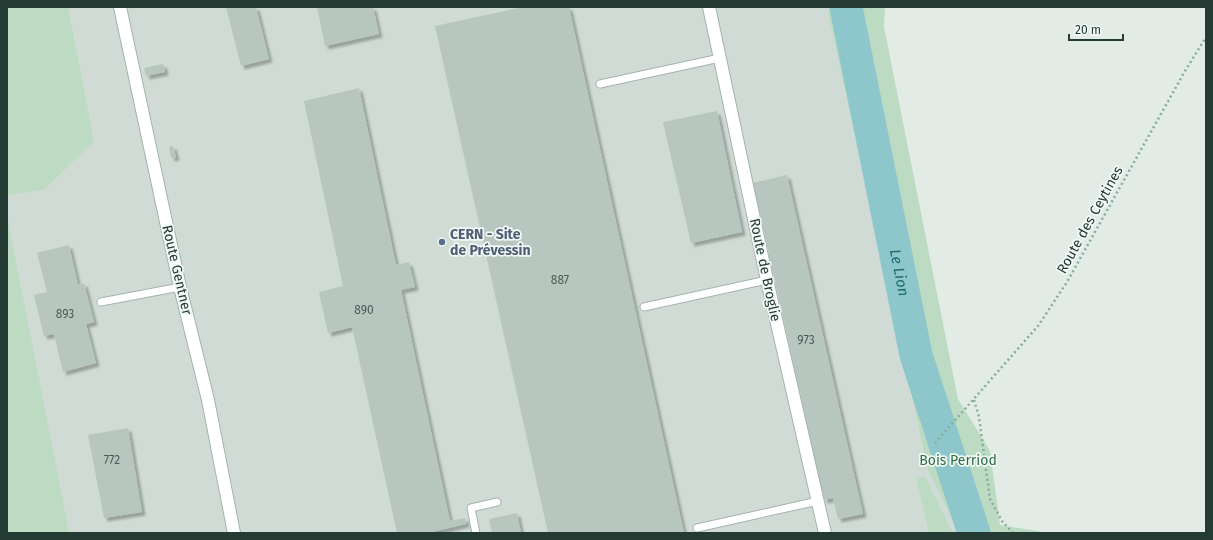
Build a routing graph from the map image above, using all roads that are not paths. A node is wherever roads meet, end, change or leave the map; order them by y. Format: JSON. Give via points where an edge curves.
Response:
{"nodes":[{"id":1,"x":120,"y":7,"type":"edge"},
{"id":2,"x":709,"y":7,"type":"edge"},
{"id":3,"x":720,"y":58,"type":"junction"},
{"id":4,"x":600,"y":84,"type":"dead end"},
{"id":5,"x":766,"y":280,"type":"junction"},
{"id":6,"x":180,"y":287,"type":"junction"},
{"id":7,"x":101,"y":302,"type":"dead end"},
{"id":8,"x":644,"y":308,"type":"dead end"},
{"id":9,"x":818,"y":501,"type":"junction"},
{"id":10,"x":497,"y":502,"type":"dead end"},
{"id":11,"x":697,"y":528,"type":"dead end"},
{"id":12,"x":234,"y":533,"type":"edge"},
{"id":13,"x":476,"y":533,"type":"edge"},
{"id":14,"x":824,"y":533,"type":"edge"}],
"edges":[{"from":1,"to":6,"type":"street","name":"Route Gentner"},
{"from":2,"to":3,"type":"street","name":"Route de Broglie"},
{"from":3,"to":4,"type":"lane"},
{"from":3,"to":5,"type":"street","name":"Route de Broglie"},
{"from":5,"to":8,"type":"lane"},
{"from":5,"to":9,"type":"street","name":"Route de Broglie"},
{"from":6,"to":7,"type":"lane"},
{"from":6,"to":12,"type":"street","name":"Route Gentner","via":[[208,400]]},
{"from":9,"to":11,"type":"lane"},
{"from":9,"to":14,"type":"street","name":"Route de Broglie"},
{"from":10,"to":13,"type":"lane","via":[[471,508]]}]}
